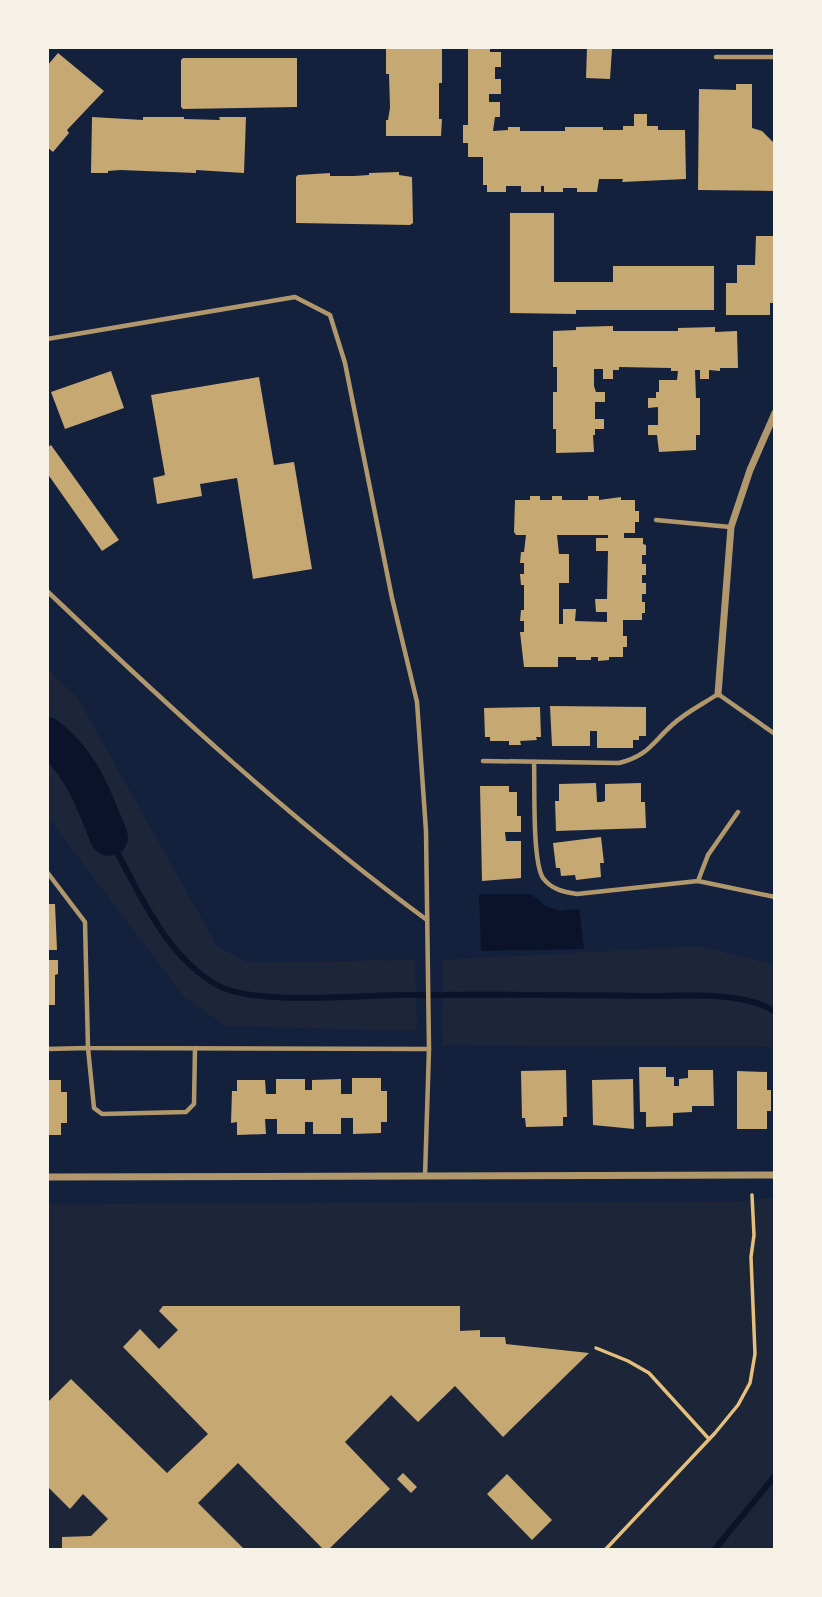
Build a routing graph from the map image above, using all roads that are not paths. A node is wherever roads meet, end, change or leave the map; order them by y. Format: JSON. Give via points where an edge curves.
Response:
{"nodes":[{"id":1,"x":716,"y":57,"type":"dead end"},
{"id":2,"x":775,"y":57,"type":"edge"},
{"id":3,"x":47,"y":339,"type":"edge"},
{"id":4,"x":775,"y":414,"type":"edge"},
{"id":5,"x":656,"y":520,"type":"dead end"},
{"id":6,"x":731,"y":527,"type":"junction"},
{"id":7,"x":47,"y":592,"type":"edge"},
{"id":8,"x":719,"y":694,"type":"junction"},
{"id":9,"x":775,"y":734,"type":"edge"},
{"id":10,"x":482,"y":761,"type":"dead end"},
{"id":11,"x":534,"y":762,"type":"junction"},
{"id":12,"x":738,"y":812,"type":"dead end"},
{"id":13,"x":47,"y":872,"type":"edge"},
{"id":14,"x":698,"y":881,"type":"junction"},
{"id":15,"x":775,"y":897,"type":"edge"},
{"id":16,"x":427,"y":921,"type":"junction"},
{"id":17,"x":88,"y":1048,"type":"junction"},
{"id":18,"x":195,"y":1048,"type":"junction"},
{"id":19,"x":47,"y":1049,"type":"edge"},
{"id":20,"x":429,"y":1049,"type":"junction"},
{"id":21,"x":775,"y":1175,"type":"edge"},
{"id":22,"x":425,"y":1176,"type":"junction"},
{"id":23,"x":47,"y":1177,"type":"edge"}],
"edges":[{"from":1,"to":2,"type":"lane"},
{"from":3,"to":16,"type":"lane","via":[[295,297],[330,315],[345,363],[417,702]]},
{"from":4,"to":6,"type":"street"},
{"from":5,"to":6,"type":"lane"},
{"from":6,"to":8,"type":"street"},
{"from":7,"to":16,"type":"lane","via":[[282,806]]},
{"from":8,"to":9,"type":"lane"},
{"from":8,"to":11,"type":"lane","via":[[671,726],[638,758],[619,763]]},
{"from":10,"to":11,"type":"lane"},
{"from":11,"to":14,"type":"lane","via":[[538,868],[551,887],[576,894]]},
{"from":12,"to":14,"type":"lane","via":[[708,855]]},
{"from":13,"to":17,"type":"lane","via":[[85,922]]},
{"from":14,"to":15,"type":"lane"},
{"from":16,"to":20,"type":"lane"},
{"from":17,"to":18,"type":"lane"},
{"from":17,"to":18,"type":"lane","via":[[94,1108],[102,1114],[186,1112],[194,1104]]},
{"from":17,"to":19,"type":"lane"},
{"from":18,"to":20,"type":"lane"},
{"from":20,"to":22,"type":"lane"},
{"from":21,"to":22,"type":"street"},
{"from":22,"to":23,"type":"street"}]}
